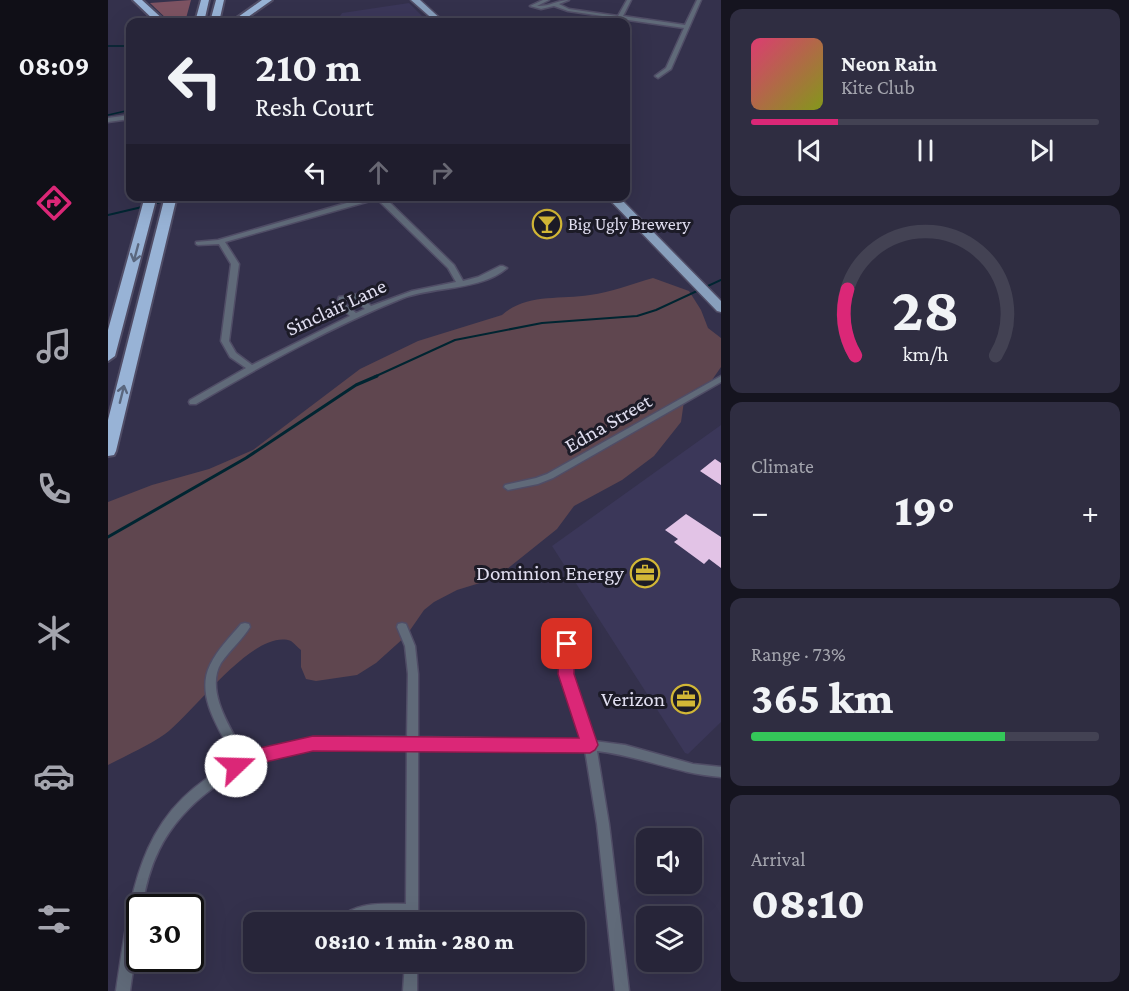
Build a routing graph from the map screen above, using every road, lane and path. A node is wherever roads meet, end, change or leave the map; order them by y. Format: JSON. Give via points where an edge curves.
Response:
{"nodes":[{"id":1,"x":137,"y":0,"type":"edge"},
{"id":2,"x":205,"y":0,"type":"edge"},
{"id":3,"x":220,"y":0,"type":"edge"},
{"id":4,"x":268,"y":0,"type":"edge"},
{"id":5,"x":415,"y":0,"type":"edge"},
{"id":6,"x":547,"y":0,"type":"edge"},
{"id":7,"x":567,"y":0,"type":"edge"},
{"id":8,"x":699,"y":0,"type":"edge"},
{"id":9,"x":629,"y":1,"type":"edge"},
{"id":10,"x":554,"y":4,"type":"junction"},
{"id":11,"x":157,"y":18,"type":"edge"},
{"id":12,"x":200,"y":18,"type":"edge"},
{"id":13,"x":215,"y":18,"type":"edge"},
{"id":14,"x":241,"y":18,"type":"edge"},
{"id":15,"x":435,"y":18,"type":"edge"},
{"id":16,"x":608,"y":18,"type":"edge"},
{"id":17,"x":619,"y":18,"type":"edge"},
{"id":18,"x":630,"y":21,"type":"edge"},
{"id":19,"x":688,"y":27,"type":"junction"},
{"id":20,"x":658,"y":76,"type":"dead end"},
{"id":21,"x":126,"y":118,"type":"edge"},
{"id":22,"x":108,"y":120,"type":"edge"},
{"id":23,"x":151,"y":201,"type":"edge"},
{"id":24,"x":170,"y":201,"type":"edge"},
{"id":25,"x":366,"y":201,"type":"edge"},
{"id":26,"x":384,"y":201,"type":"edge"},
{"id":27,"x":616,"y":201,"type":"edge"},
{"id":28,"x":221,"y":241,"type":"junction"},
{"id":29,"x":198,"y":243,"type":"dead end"},
{"id":30,"x":503,"y":268,"type":"dead end"},
{"id":31,"x":460,"y":282,"type":"junction"},
{"id":32,"x":721,"y":308,"type":"edge"},
{"id":33,"x":371,"y":310,"type":"junction"},
{"id":34,"x":355,"y":317,"type":"junction"},
{"id":35,"x":108,"y":356,"type":"edge"},
{"id":36,"x":251,"y":368,"type":"junction"},
{"id":37,"x":721,"y":379,"type":"edge"},
{"id":38,"x":193,"y":402,"type":"dead end"},
{"id":39,"x":108,"y":451,"type":"edge"},
{"id":40,"x":508,"y":487,"type":"dead end"},
{"id":41,"x":245,"y":627,"type":"dead end"},
{"id":42,"x":402,"y":627,"type":"dead end"},
{"id":43,"x":567,"y":644,"type":"dead end"},
{"id":44,"x":412,"y":743,"type":"junction"},
{"id":45,"x":590,"y":745,"type":"junction"},
{"id":46,"x":243,"y":762,"type":"junction"},
{"id":47,"x":721,"y":772,"type":"edge"},
{"id":48,"x":412,"y":912,"type":"edge"},
{"id":49,"x":411,"y":972,"type":"edge"},
{"id":50,"x":123,"y":991,"type":"edge"},
{"id":51,"x":410,"y":991,"type":"edge"},
{"id":52,"x":622,"y":991,"type":"edge"}],
"edges":[{"from":1,"to":11,"type":"highway"},
{"from":2,"to":12,"type":"highway"},
{"from":3,"to":13,"type":"highway"},
{"from":4,"to":14,"type":"highway"},
{"from":5,"to":15,"type":"main road"},
{"from":6,"to":10,"type":"street","via":[[532,6]]},
{"from":7,"to":10,"type":"street"},
{"from":8,"to":19,"type":"street"},
{"from":9,"to":17,"type":"street"},
{"from":10,"to":16,"type":"street"},
{"from":18,"to":19,"type":"street"},
{"from":19,"to":20,"type":"street","via":[[668,69]]},
{"from":21,"to":22,"type":"street"},
{"from":23,"to":35,"type":"highway","one_way":true},
{"from":39,"to":24,"type":"highway","one_way":true},
{"from":25,"to":28,"type":"street"},
{"from":26,"to":31,"type":"street","via":[[451,267]]},
{"from":27,"to":32,"type":"main road"},
{"from":28,"to":29,"type":"street"},
{"from":28,"to":36,"type":"street","via":[[235,264],[225,341],[232,355]]},
{"from":30,"to":31,"type":"street","name":"Sinclair Lane"},
{"from":31,"to":33,"type":"street","name":"Sinclair Lane","via":[[418,291]]},
{"from":33,"to":34,"type":"street","name":"Sinclair Lane"},
{"from":33,"to":34,"type":"street","via":[[355,296],[342,299],[341,304]]},
{"from":34,"to":36,"type":"street","name":"Sinclair Lane"},
{"from":36,"to":38,"type":"street","name":"Sinclair Lane"},
{"from":37,"to":40,"type":"street","name":"Edna Street","via":[[550,476]]},
{"from":41,"to":46,"type":"street","via":[[218,661],[210,689]]},
{"from":42,"to":44,"type":"street","via":[[412,654]]},
{"from":43,"to":45,"type":"street","via":[[566,674]]},
{"from":44,"to":45,"type":"street"},
{"from":44,"to":46,"type":"street","via":[[313,743]]},
{"from":44,"to":48,"type":"street"},
{"from":45,"to":47,"type":"street"},
{"from":45,"to":52,"type":"street"},
{"from":46,"to":50,"type":"street","via":[[193,797],[155,845],[140,888]]},
{"from":49,"to":51,"type":"street"}]}
